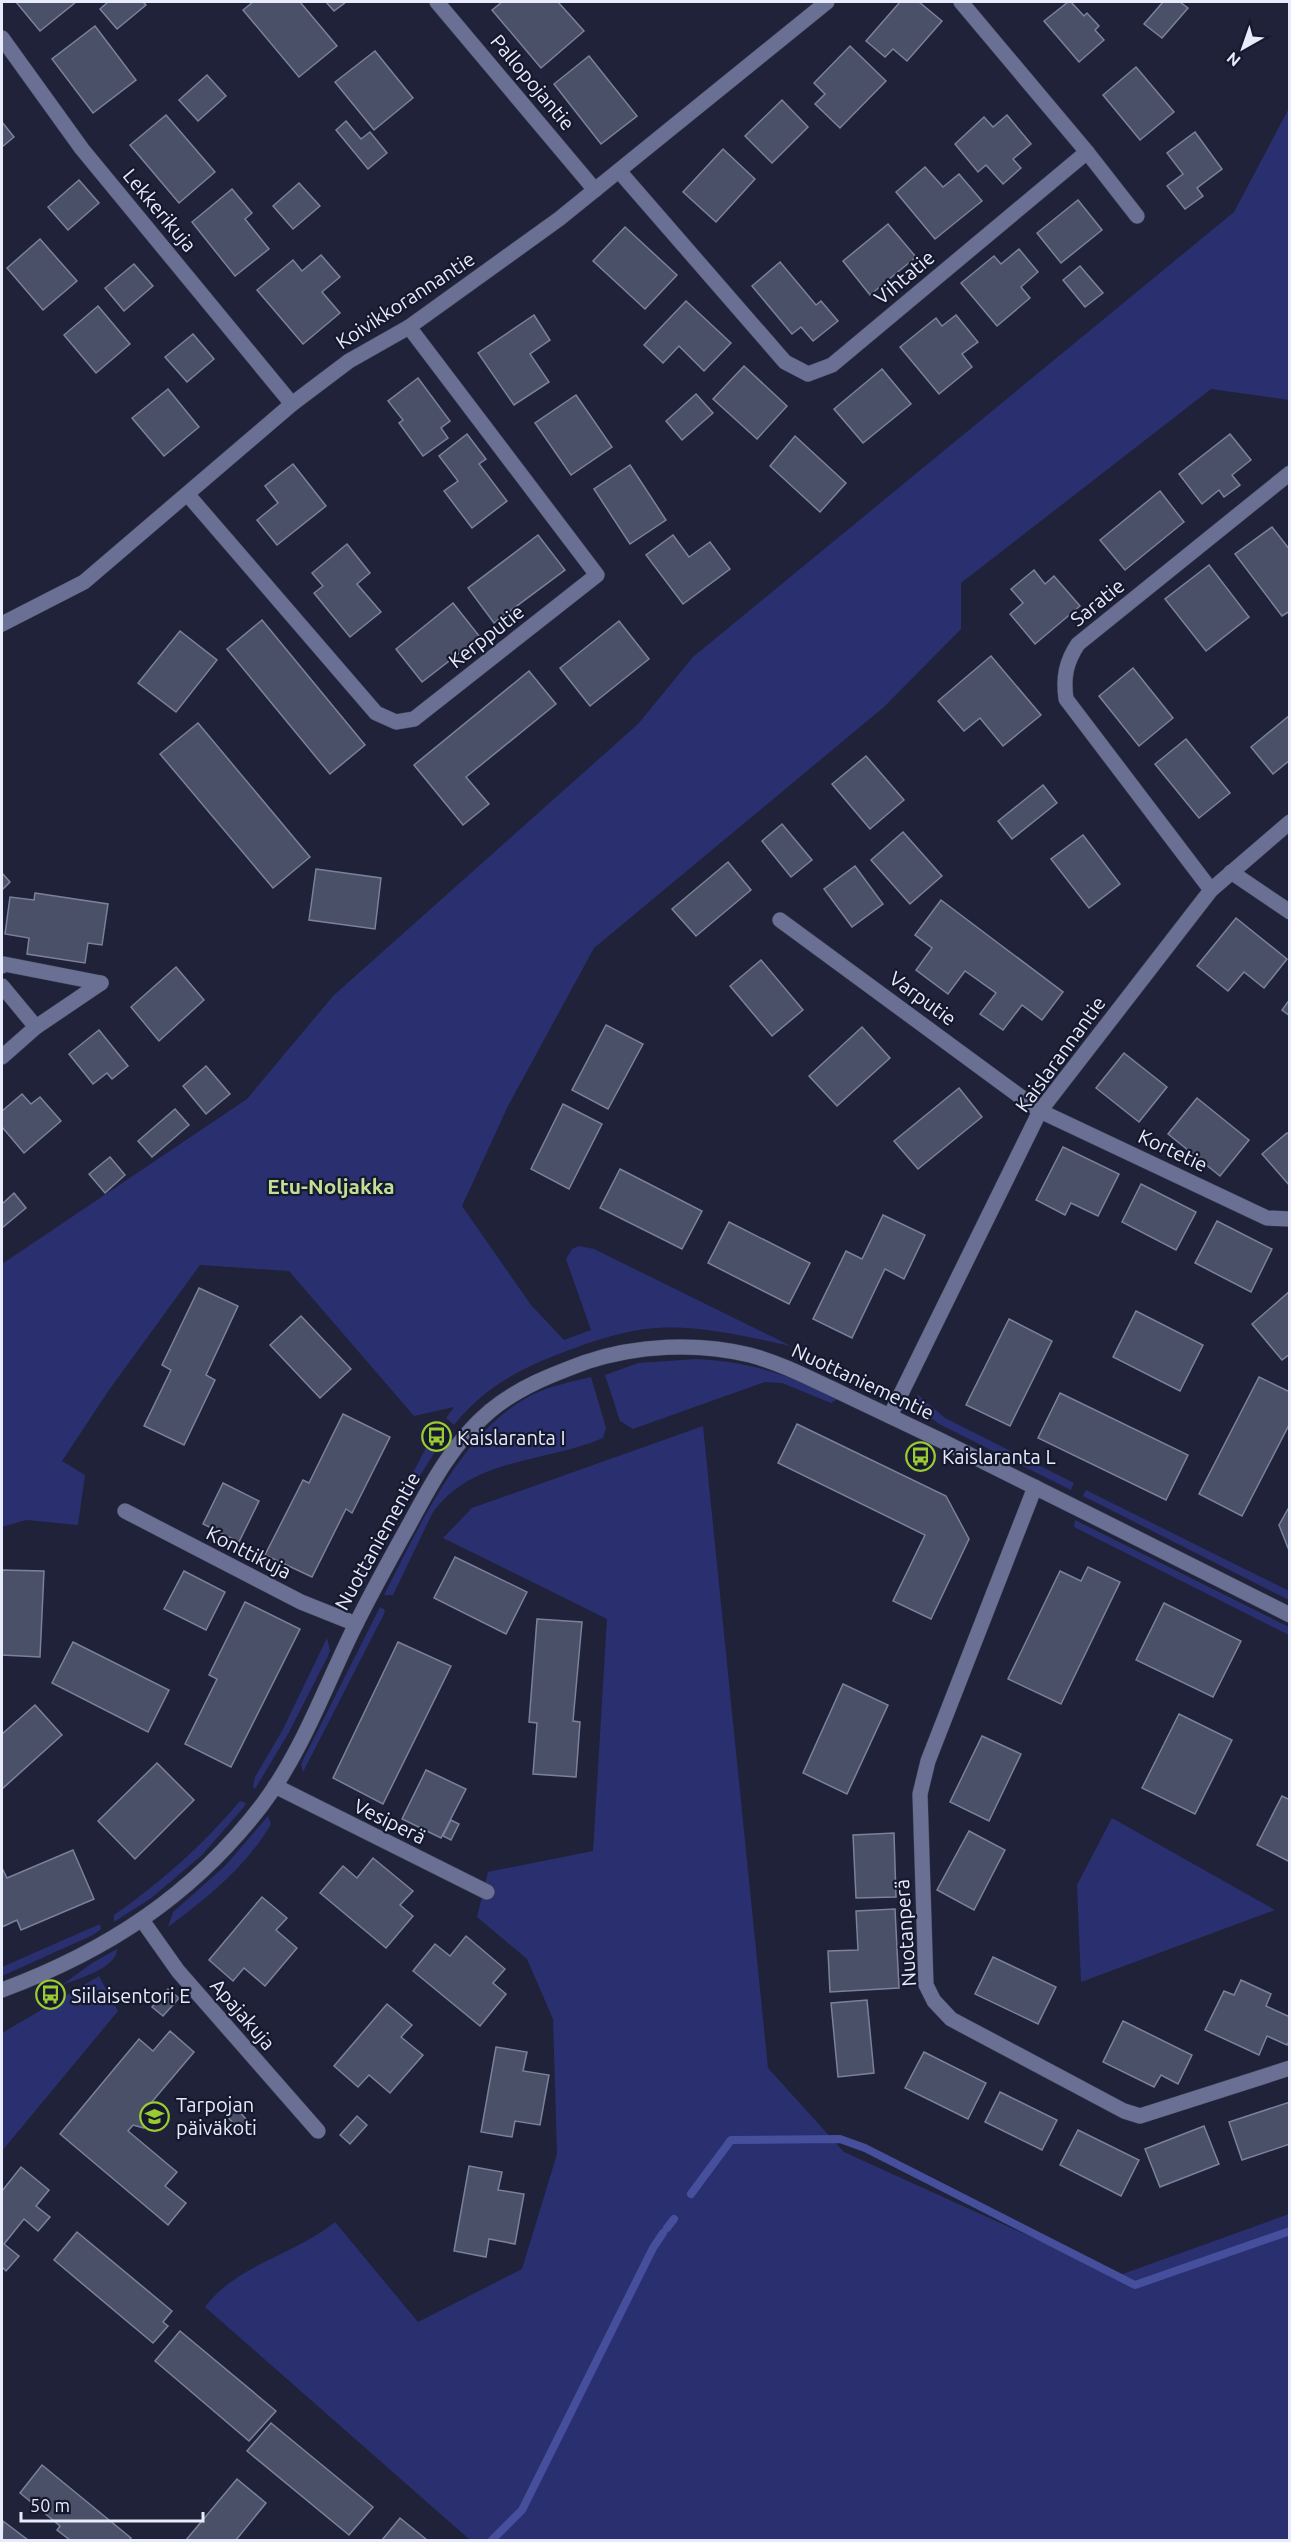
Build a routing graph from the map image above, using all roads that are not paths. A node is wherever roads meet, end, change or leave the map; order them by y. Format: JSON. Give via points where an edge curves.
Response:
{"nodes":[{"id":1,"x":438,"y":2,"type":"edge"},
{"id":2,"x":827,"y":2,"type":"edge"},
{"id":3,"x":961,"y":2,"type":"edge"},
{"id":4,"x":2,"y":38,"type":"edge"},
{"id":5,"x":1087,"y":152,"type":"junction"},
{"id":6,"x":619,"y":171,"type":"junction"},
{"id":7,"x":595,"y":190,"type":"junction"},
{"id":8,"x":1137,"y":216,"type":"dead end"},
{"id":9,"x":409,"y":327,"type":"junction"},
{"id":10,"x":292,"y":404,"type":"junction"},
{"id":11,"x":1290,"y":473,"type":"edge"},
{"id":12,"x":188,"y":495,"type":"junction"},
{"id":13,"x":2,"y":624,"type":"edge"},
{"id":14,"x":1290,"y":822,"type":"edge"},
{"id":15,"x":1231,"y":872,"type":"junction"},
{"id":16,"x":1211,"y":890,"type":"junction"},
{"id":17,"x":1290,"y":912,"type":"edge"},
{"id":18,"x":780,"y":920,"type":"dead end"},
{"id":19,"x":2,"y":966,"type":"edge"},
{"id":20,"x":2,"y":986,"type":"edge"},
{"id":21,"x":36,"y":1027,"type":"junction"},
{"id":22,"x":2,"y":1057,"type":"edge"},
{"id":23,"x":1040,"y":1111,"type":"junction"},
{"id":24,"x":1290,"y":1219,"type":"edge"},
{"id":25,"x":890,"y":1416,"type":"junction"},
{"id":26,"x":1035,"y":1487,"type":"junction"},
{"id":27,"x":125,"y":1511,"type":"dead end"},
{"id":28,"x":1290,"y":1615,"type":"edge"},
{"id":29,"x":356,"y":1624,"type":"junction"},
{"id":30,"x":275,"y":1786,"type":"junction"},
{"id":31,"x":487,"y":1892,"type":"dead end"},
{"id":32,"x":142,"y":1920,"type":"junction"},
{"id":33,"x":2,"y":1989,"type":"edge"},
{"id":34,"x":1290,"y":2068,"type":"edge"},
{"id":35,"x":318,"y":2131,"type":"dead end"}],
"edges":[{"from":1,"to":7,"type":"street","name":"Pallopojantie"},
{"from":2,"to":6,"type":"street","name":"Koivikkorannantie"},
{"from":3,"to":5,"type":"street"},
{"from":4,"to":10,"type":"street","name":"Lekkerikuja","via":[[82,149]]},
{"from":5,"to":6,"type":"street","name":"Vihtatie","via":[[832,366],[808,374],[785,362]]},
{"from":5,"to":8,"type":"street"},
{"from":6,"to":7,"type":"street","name":"Koivikkorannantie"},
{"from":7,"to":9,"type":"street","name":"Koivikkorannantie"},
{"from":9,"to":10,"type":"street","name":"Koivikkorannantie","via":[[349,361]]},
{"from":9,"to":12,"type":"street","name":"Kerpputie","via":[[597,575],[414,719],[396,722],[376,713]]},
{"from":10,"to":12,"type":"street","name":"Koivikkorannantie"},
{"from":11,"to":16,"type":"street","name":"Saratie","via":[[1078,644],[1063,681],[1066,699]]},
{"from":12,"to":13,"type":"street","name":"Koivikkorannantie","via":[[84,582]]},
{"from":14,"to":15,"type":"street","name":"Kaislarannantie"},
{"from":15,"to":16,"type":"street","name":"Kaislarannantie"},
{"from":15,"to":17,"type":"street"},
{"from":16,"to":23,"type":"street","name":"Kaislarannantie"},
{"from":18,"to":23,"type":"street","name":"Varputie"},
{"from":19,"to":21,"type":"street","via":[[101,982]]},
{"from":20,"to":21,"type":"street"},
{"from":21,"to":22,"type":"street"},
{"from":23,"to":24,"type":"street","name":"Kortetie","via":[[1267,1218]]},
{"from":23,"to":25,"type":"street","name":"Kaislarannantie"},
{"from":25,"to":26,"type":"street","name":"Nuottaniementie"},
{"from":25,"to":29,"type":"street","name":"Nuottaniementie","via":[[781,1365],[748,1355],[673,1347],[604,1356],[569,1368],[527,1385],[488,1412],[454,1448]]},
{"from":26,"to":28,"type":"street","name":"Nuottaniementie"},
{"from":26,"to":34,"type":"street","name":"Nuotanperä","via":[[928,1761],[920,1794],[926,1985],[934,2001],[951,2019],[1140,2116]]},
{"from":27,"to":29,"type":"street","name":"Konttikuja","via":[[301,1602]]},
{"from":29,"to":30,"type":"street","name":"Nuottaniementie"},
{"from":30,"to":31,"type":"street","name":"Vesiperä"},
{"from":30,"to":32,"type":"street","name":"Nuottaniementie","via":[[214,1860],[165,1905]]},
{"from":32,"to":33,"type":"street","name":"Nuottaniementie","via":[[51,1971]]},
{"from":32,"to":35,"type":"street","name":"Apajakuja","via":[[178,1971]]}]}
